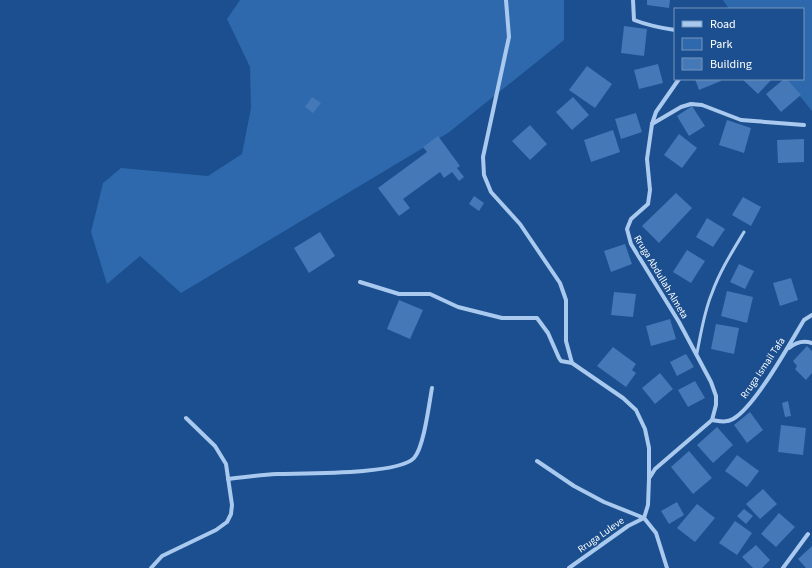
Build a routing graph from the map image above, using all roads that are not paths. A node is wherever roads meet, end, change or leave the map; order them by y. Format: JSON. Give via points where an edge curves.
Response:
{"nodes":[{"id":1,"x":506,"y":0,"type":"edge"},
{"id":2,"x":634,"y":0,"type":"edge"},
{"id":3,"x":674,"y":30,"type":"edge"},
{"id":4,"x":678,"y":80,"type":"edge"},
{"id":5,"x":652,"y":124,"type":"junction"},
{"id":6,"x":804,"y":125,"type":"dead end"},
{"id":7,"x":744,"y":232,"type":"dead end"},
{"id":8,"x":360,"y":282,"type":"dead end"},
{"id":9,"x":812,"y":315,"type":"edge"},
{"id":10,"x":812,"y":343,"type":"edge"},
{"id":11,"x":786,"y":351,"type":"junction"},
{"id":12,"x":697,"y":353,"type":"junction"},
{"id":13,"x":572,"y":363,"type":"junction"},
{"id":14,"x":432,"y":388,"type":"dead end"},
{"id":15,"x":186,"y":418,"type":"dead end"},
{"id":16,"x":712,"y":420,"type":"junction"},
{"id":17,"x":537,"y":461,"type":"dead end"},
{"id":18,"x":228,"y":479,"type":"junction"},
{"id":19,"x":649,"y":479,"type":"junction"},
{"id":20,"x":644,"y":518,"type":"junction"},
{"id":21,"x":808,"y":534,"type":"dead end"},
{"id":22,"x":151,"y":568,"type":"edge"},
{"id":23,"x":569,"y":568,"type":"edge"},
{"id":24,"x":667,"y":568,"type":"edge"},
{"id":25,"x":783,"y":568,"type":"edge"}],
"edges":[{"from":1,"to":13,"type":"street","via":[[509,37],[483,157],[484,175],[491,192],[520,224],[560,284],[566,300],[566,341]]},
{"from":2,"to":3,"type":"street","via":[[634,20],[649,26]]},
{"from":4,"to":5,"type":"street","name":"Rruga Abdullah Almeta","via":[[656,112]]},
{"from":5,"to":6,"type":"street","via":[[680,107],[691,104],[702,105],[741,120]]},
{"from":5,"to":12,"type":"street","name":"Rruga Abdullah Almeta","via":[[647,159],[650,198],[648,204],[627,225],[627,235]]},
{"from":7,"to":12,"type":"lane","via":[[712,292],[703,319]]},
{"from":8,"to":13,"type":"street","via":[[398,294],[430,294],[458,307],[502,318],[537,318],[548,333],[561,361]]},
{"from":9,"to":11,"type":"street","name":"Rruga Ismail Tafa","via":[[804,320]]},
{"from":10,"to":11,"type":"street","via":[[801,341]]},
{"from":11,"to":16,"type":"street","name":"Rruga Ismail Tafa","via":[[752,401],[740,414],[726,422]]},
{"from":12,"to":16,"type":"street","name":"Rruga Abdullah Almeta","via":[[716,396]]},
{"from":13,"to":19,"type":"street","via":[[636,410],[645,429],[649,448]]},
{"from":14,"to":18,"type":"street","via":[[421,445],[414,458],[408,462],[342,473],[277,474]]},
{"from":15,"to":18,"type":"street","via":[[222,455]]},
{"from":16,"to":19,"type":"street","via":[[655,468]]},
{"from":17,"to":20,"type":"street","via":[[574,486],[604,502]]},
{"from":18,"to":22,"type":"street","via":[[232,505],[227,522],[162,556]]},
{"from":19,"to":20,"type":"street","via":[[648,505]]},
{"from":20,"to":23,"type":"street","name":"Rruga Luleve","via":[[628,526]]},
{"from":20,"to":24,"type":"street","via":[[656,533]]},
{"from":21,"to":25,"type":"street"}]}
